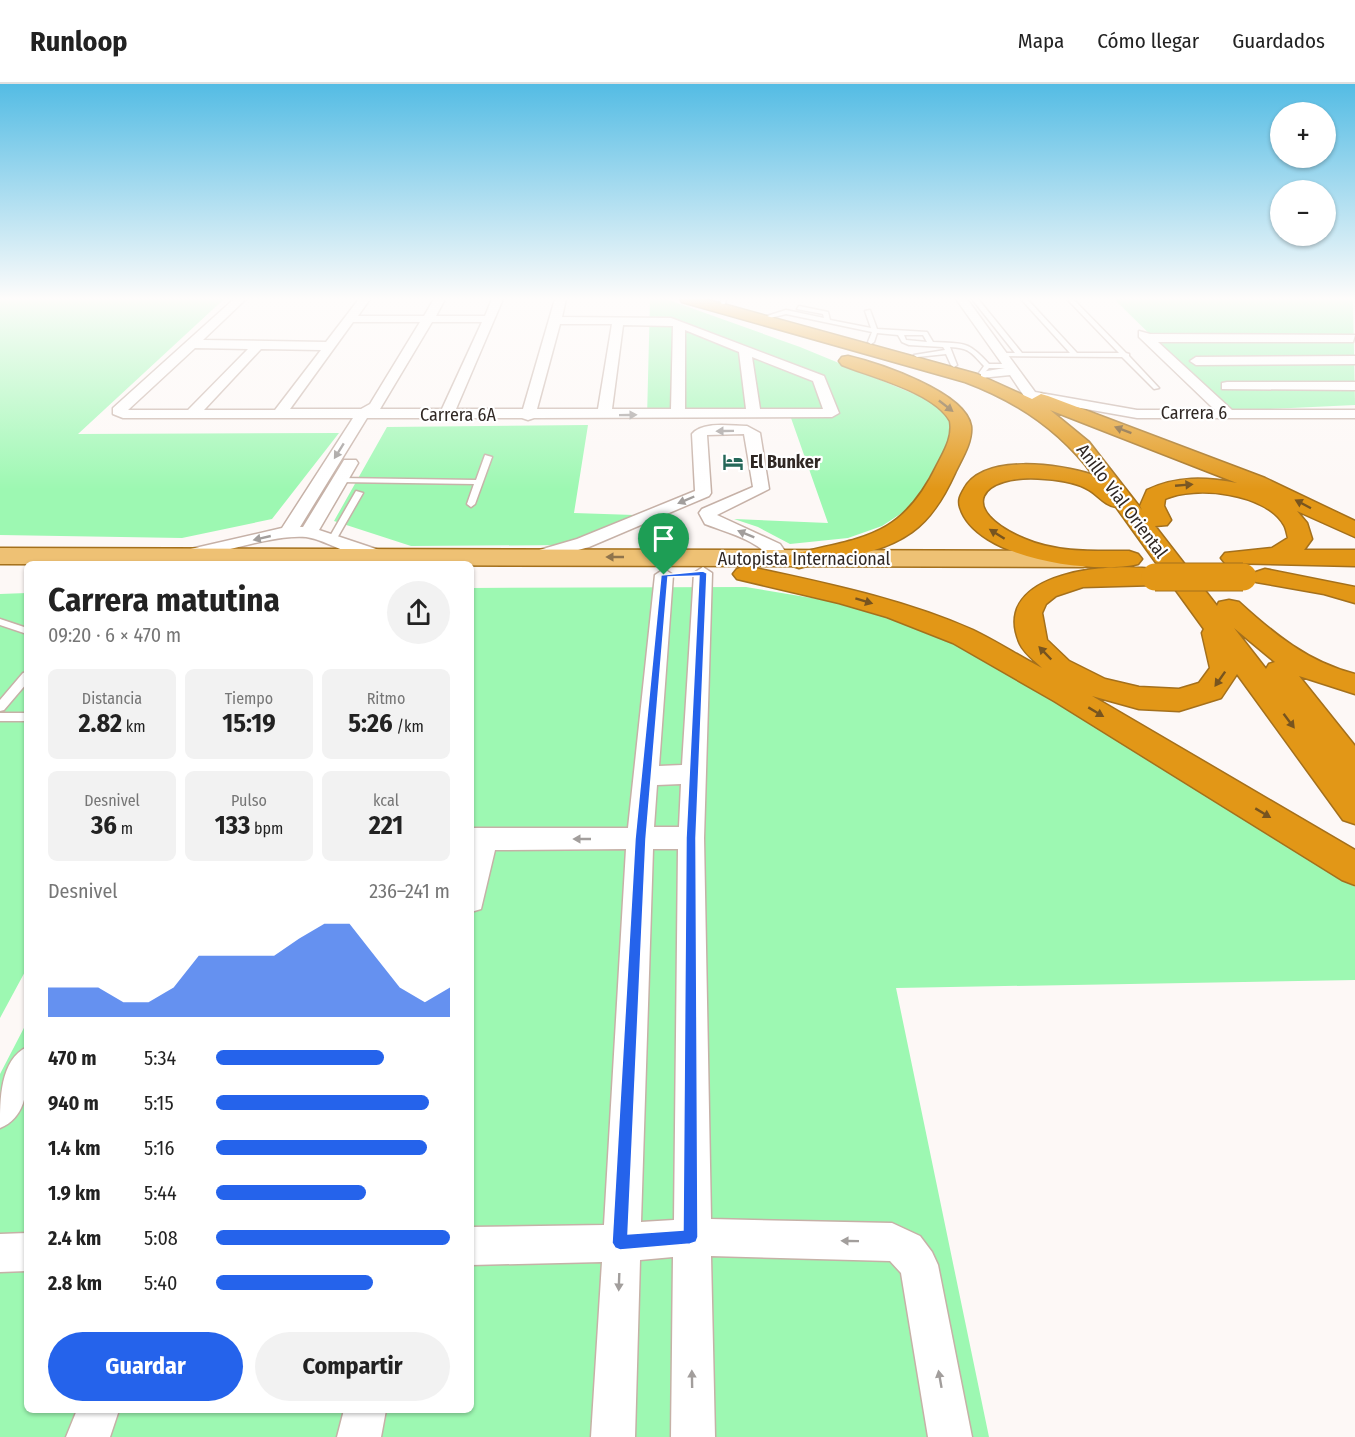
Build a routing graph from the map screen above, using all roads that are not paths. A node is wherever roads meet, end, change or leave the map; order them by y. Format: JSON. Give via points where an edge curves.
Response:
{"nodes":[{"id":1,"x":171,"y":362,"type":"edge"},
{"id":2,"x":242,"y":362,"type":"edge"},
{"id":3,"x":316,"y":362,"type":"edge"},
{"id":4,"x":403,"y":362,"type":"edge"},
{"id":5,"x":469,"y":362,"type":"edge"},
{"id":6,"x":544,"y":362,"type":"edge"},
{"id":7,"x":612,"y":362,"type":"edge"},
{"id":8,"x":678,"y":362,"type":"edge"},
{"id":9,"x":747,"y":362,"type":"edge"},
{"id":10,"x":774,"y":362,"type":"edge"},
{"id":11,"x":851,"y":362,"type":"edge"},
{"id":12,"x":917,"y":362,"type":"edge"},
{"id":13,"x":960,"y":362,"type":"edge"},
{"id":14,"x":980,"y":362,"type":"edge"},
{"id":15,"x":1006,"y":362,"type":"edge"},
{"id":16,"x":1133,"y":362,"type":"edge"},
{"id":17,"x":1173,"y":362,"type":"edge"},
{"id":18,"x":1011,"y":368,"type":"junction"},
{"id":19,"x":985,"y":371,"type":"junction"},
{"id":20,"x":1227,"y":386,"type":"dead end"},
{"id":21,"x":1355,"y":386,"type":"edge"},
{"id":22,"x":1156,"y":388,"type":"dead end"},
{"id":23,"x":1035,"y":396,"type":"junction"},
{"id":24,"x":372,"y":412,"type":"junction"},
{"id":25,"x":194,"y":413,"type":"junction"},
{"id":26,"x":1227,"y":413,"type":"junction"},
{"id":27,"x":279,"y":414,"type":"junction"},
{"id":28,"x":678,"y":414,"type":"junction"},
{"id":29,"x":754,"y":414,"type":"junction"},
{"id":30,"x":1355,"y":414,"type":"edge"},
{"id":31,"x":446,"y":415,"type":"junction"},
{"id":32,"x":528,"y":416,"type":"junction"},
{"id":33,"x":604,"y":416,"type":"junction"},
{"id":34,"x":488,"y":457,"type":"dead end"},
{"id":35,"x":340,"y":480,"type":"junction"},
{"id":36,"x":479,"y":482,"type":"junction"},
{"id":37,"x":359,"y":493,"type":"dead end"},
{"id":38,"x":471,"y":504,"type":"dead end"},
{"id":39,"x":1131,"y":511,"type":"junction"},
{"id":40,"x":1159,"y":520,"type":"junction"},
{"id":41,"x":1355,"y":530,"type":"edge"},
{"id":42,"x":288,"y":532,"type":"junction"},
{"id":43,"x":309,"y":532,"type":"junction"},
{"id":44,"x":333,"y":538,"type":"junction"},
{"id":45,"x":188,"y":555,"type":"junction"},
{"id":46,"x":0,"y":556,"type":"edge"},
{"id":47,"x":379,"y":556,"type":"junction"},
{"id":48,"x":535,"y":557,"type":"junction"},
{"id":49,"x":1355,"y":558,"type":"edge"},
{"id":50,"x":791,"y":560,"type":"junction"},
{"id":51,"x":1119,"y":568,"type":"junction"},
{"id":52,"x":1241,"y":568,"type":"junction"},
{"id":53,"x":0,"y":572,"type":"edge"},
{"id":54,"x":24,"y":572,"type":"edge"},
{"id":55,"x":474,"y":573,"type":"edge"},
{"id":56,"x":703,"y":573,"type":"junction"},
{"id":57,"x":746,"y":574,"type":"junction"},
{"id":58,"x":664,"y":575,"type":"junction"},
{"id":59,"x":1355,"y":577,"type":"edge"},
{"id":60,"x":1355,"y":595,"type":"edge"},
{"id":61,"x":1216,"y":608,"type":"junction"},
{"id":62,"x":0,"y":622,"type":"edge"},
{"id":63,"x":24,"y":630,"type":"edge"},
{"id":64,"x":24,"y":679,"type":"edge"},
{"id":65,"x":1355,"y":684,"type":"edge"},
{"id":66,"x":0,"y":707,"type":"edge"},
{"id":67,"x":0,"y":717,"type":"edge"},
{"id":68,"x":24,"y":717,"type":"edge"},
{"id":69,"x":1355,"y":770,"type":"edge"},
{"id":70,"x":694,"y":774,"type":"junction"},
{"id":71,"x":645,"y":776,"type":"junction"},
{"id":72,"x":1355,"y":810,"type":"edge"},
{"id":73,"x":691,"y":838,"type":"junction"},
{"id":74,"x":478,"y":839,"type":"edge"},
{"id":75,"x":640,"y":839,"type":"junction"},
{"id":76,"x":1355,"y":869,"type":"edge"},
{"id":77,"x":474,"y":874,"type":"edge"},
{"id":78,"x":24,"y":1068,"type":"edge"},
{"id":79,"x":0,"y":1111,"type":"edge"},
{"id":80,"x":690,"y":1237,"type":"junction"},
{"id":81,"x":620,"y":1243,"type":"junction"},
{"id":82,"x":474,"y":1246,"type":"edge"},
{"id":83,"x":24,"y":1252,"type":"edge"},
{"id":84,"x":0,"y":1253,"type":"edge"},
{"id":85,"x":97,"y":1413,"type":"edge"},
{"id":86,"x":364,"y":1413,"type":"edge"},
{"id":87,"x":88,"y":1437,"type":"edge"},
{"id":88,"x":359,"y":1437,"type":"edge"},
{"id":89,"x":613,"y":1437,"type":"edge"},
{"id":90,"x":693,"y":1437,"type":"edge"},
{"id":91,"x":950,"y":1437,"type":"edge"}],
"edges":[{"from":1,"to":25,"type":"street","name":"Carrera 6A","via":[[118,411]]},
{"from":2,"to":25,"type":"street"},
{"from":3,"to":27,"type":"street"},
{"from":4,"to":24,"type":"street"},
{"from":5,"to":31,"type":"street"},
{"from":6,"to":32,"type":"street"},
{"from":7,"to":33,"type":"street"},
{"from":8,"to":28,"type":"street"},
{"from":9,"to":29,"type":"street"},
{"from":10,"to":29,"type":"street","name":"Carrera 6A","via":[[819,379],[832,413]]},
{"from":11,"to":50,"type":"highway","one_way":true,"via":[[947,406],[960,422],[962,438],[931,498],[908,525],[870,542]]},
{"from":12,"to":39,"type":"highway","name":"Anillo Vial Oriental","via":[[1009,393],[1052,420],[1082,446]]},
{"from":13,"to":19,"type":"highway","name":"Anillo Vial Oriental"},
{"from":14,"to":19,"type":"lane"},
{"from":15,"to":18,"type":"street"},
{"from":16,"to":22,"type":"lane"},
{"from":17,"to":26,"type":"street"},
{"from":18,"to":19,"type":"street"},
{"from":18,"to":23,"type":"street"},
{"from":19,"to":23,"type":"highway","name":"Anillo Vial Oriental"},
{"from":20,"to":21,"type":"street"},
{"from":23,"to":26,"type":"street","name":"Carrera 6","via":[[1137,414]]},
{"from":23,"to":40,"type":"highway","name":"Anillo Vial Oriental","via":[[1089,436]]},
{"from":41,"to":23,"type":"highway","one_way":true,"via":[[1257,483]]},
{"from":24,"to":27,"type":"street","name":"Carrera 6A"},
{"from":24,"to":31,"type":"street","name":"Carrera 6A"},
{"from":24,"to":35,"type":"street"},
{"from":24,"to":42,"type":"street","one_way":true},
{"from":25,"to":27,"type":"street","name":"Carrera 6A"},
{"from":26,"to":30,"type":"street","name":"Carrera 6"},
{"from":28,"to":29,"type":"street","name":"Carrera 6A"},
{"from":33,"to":28,"type":"street","name":"Carrera 6A","one_way":true},
{"from":31,"to":32,"type":"street","name":"Carrera 6A"},
{"from":32,"to":33,"type":"street","name":"Carrera 6A"},
{"from":34,"to":36,"type":"lane"},
{"from":35,"to":36,"type":"lane"},
{"from":35,"to":43,"type":"street"},
{"from":36,"to":38,"type":"lane"},
{"from":37,"to":44,"type":"lane"},
{"from":51,"to":39,"type":"highway","one_way":true,"via":[[1014,543],[982,522],[973,510],[971,498],[976,487],[988,479],[1005,473],[1036,471],[1093,483]]},
{"from":39,"to":61,"type":"highway","name":"Anillo Vial Oriental"},
{"from":40,"to":52,"type":"highway","one_way":true,"via":[[1152,506],[1155,495],[1168,487],[1200,484],[1239,490],[1265,500],[1298,526],[1300,540],[1290,550]]},
{"from":40,"to":61,"type":"highway","name":"Anillo Vial Oriental"},
{"from":42,"to":43,"type":"street"},
{"from":42,"to":45,"type":"street","one_way":true},
{"from":43,"to":44,"type":"street"},
{"from":44,"to":47,"type":"street"},
{"from":45,"to":46,"type":"main road","name":"Autopista Internacional"},
{"from":45,"to":47,"type":"main road","name":"Autopista Internacional"},
{"from":47,"to":48,"type":"main road","name":"Autopista Internacional"},
{"from":50,"to":48,"type":"main road","name":"Autopista Internacional","one_way":true},
{"from":50,"to":48,"type":"street","one_way":true,"via":[[774,548],[711,520],[708,513],[761,489],[753,433],[747,430],[699,434],[702,493],[583,543]]},
{"from":49,"to":52,"type":"highway","name":"Autopista Internacional"},
{"from":50,"to":51,"type":"main road","name":"Autopista Internacional"},
{"from":51,"to":52,"type":"highway","name":"Autopista Internacional","bridge":true},
{"from":51,"to":57,"type":"main road","name":"Autopista Internacional"},
{"from":61,"to":51,"type":"highway","one_way":true,"via":[[1227,658],[1224,676],[1218,684],[1198,696],[1169,701],[1136,699],[1100,689],[1069,674],[1046,655],[1031,636],[1027,617],[1033,601],[1048,589]]},
{"from":52,"to":59,"type":"highway","name":"Autopista Internacional"},
{"from":52,"to":60,"type":"highway"},
{"from":53,"to":54,"type":"main road"},
{"from":55,"to":58,"type":"main road","name":"Autopista Internacional"},
{"from":56,"to":57,"type":"main road","name":"Autopista Internacional"},
{"from":56,"to":58,"type":"main road","name":"Autopista Internacional"},
{"from":56,"to":70,"type":"street"},
{"from":57,"to":76,"type":"highway","one_way":true,"via":[[846,596],[963,637]]},
{"from":58,"to":71,"type":"street"},
{"from":61,"to":65,"type":"highway","via":[[1288,659],[1319,674]]},
{"from":61,"to":69,"type":"highway","name":"Anillo Vial Oriental"},
{"from":61,"to":72,"type":"highway","name":"Anillo Vial Oriental","one_way":true},
{"from":62,"to":63,"type":"lane"},
{"from":64,"to":66,"type":"lane"},
{"from":67,"to":68,"type":"lane"},
{"from":70,"to":71,"type":"street"},
{"from":70,"to":73,"type":"street"},
{"from":71,"to":75,"type":"street"},
{"from":73,"to":75,"type":"street"},
{"from":73,"to":80,"type":"street"},
{"from":75,"to":74,"type":"street","one_way":true},
{"from":74,"to":77,"type":"street"},
{"from":75,"to":81,"type":"street"},
{"from":78,"to":79,"type":"street"},
{"from":80,"to":81,"type":"street"},
{"from":90,"to":80,"type":"street","one_way":true},
{"from":91,"to":80,"type":"street","one_way":true,"via":[[919,1265],[907,1249],[892,1242]]},
{"from":81,"to":82,"type":"street"},
{"from":81,"to":89,"type":"street","one_way":true},
{"from":83,"to":84,"type":"street"},
{"from":85,"to":87,"type":"street"},
{"from":86,"to":88,"type":"street"}]}
